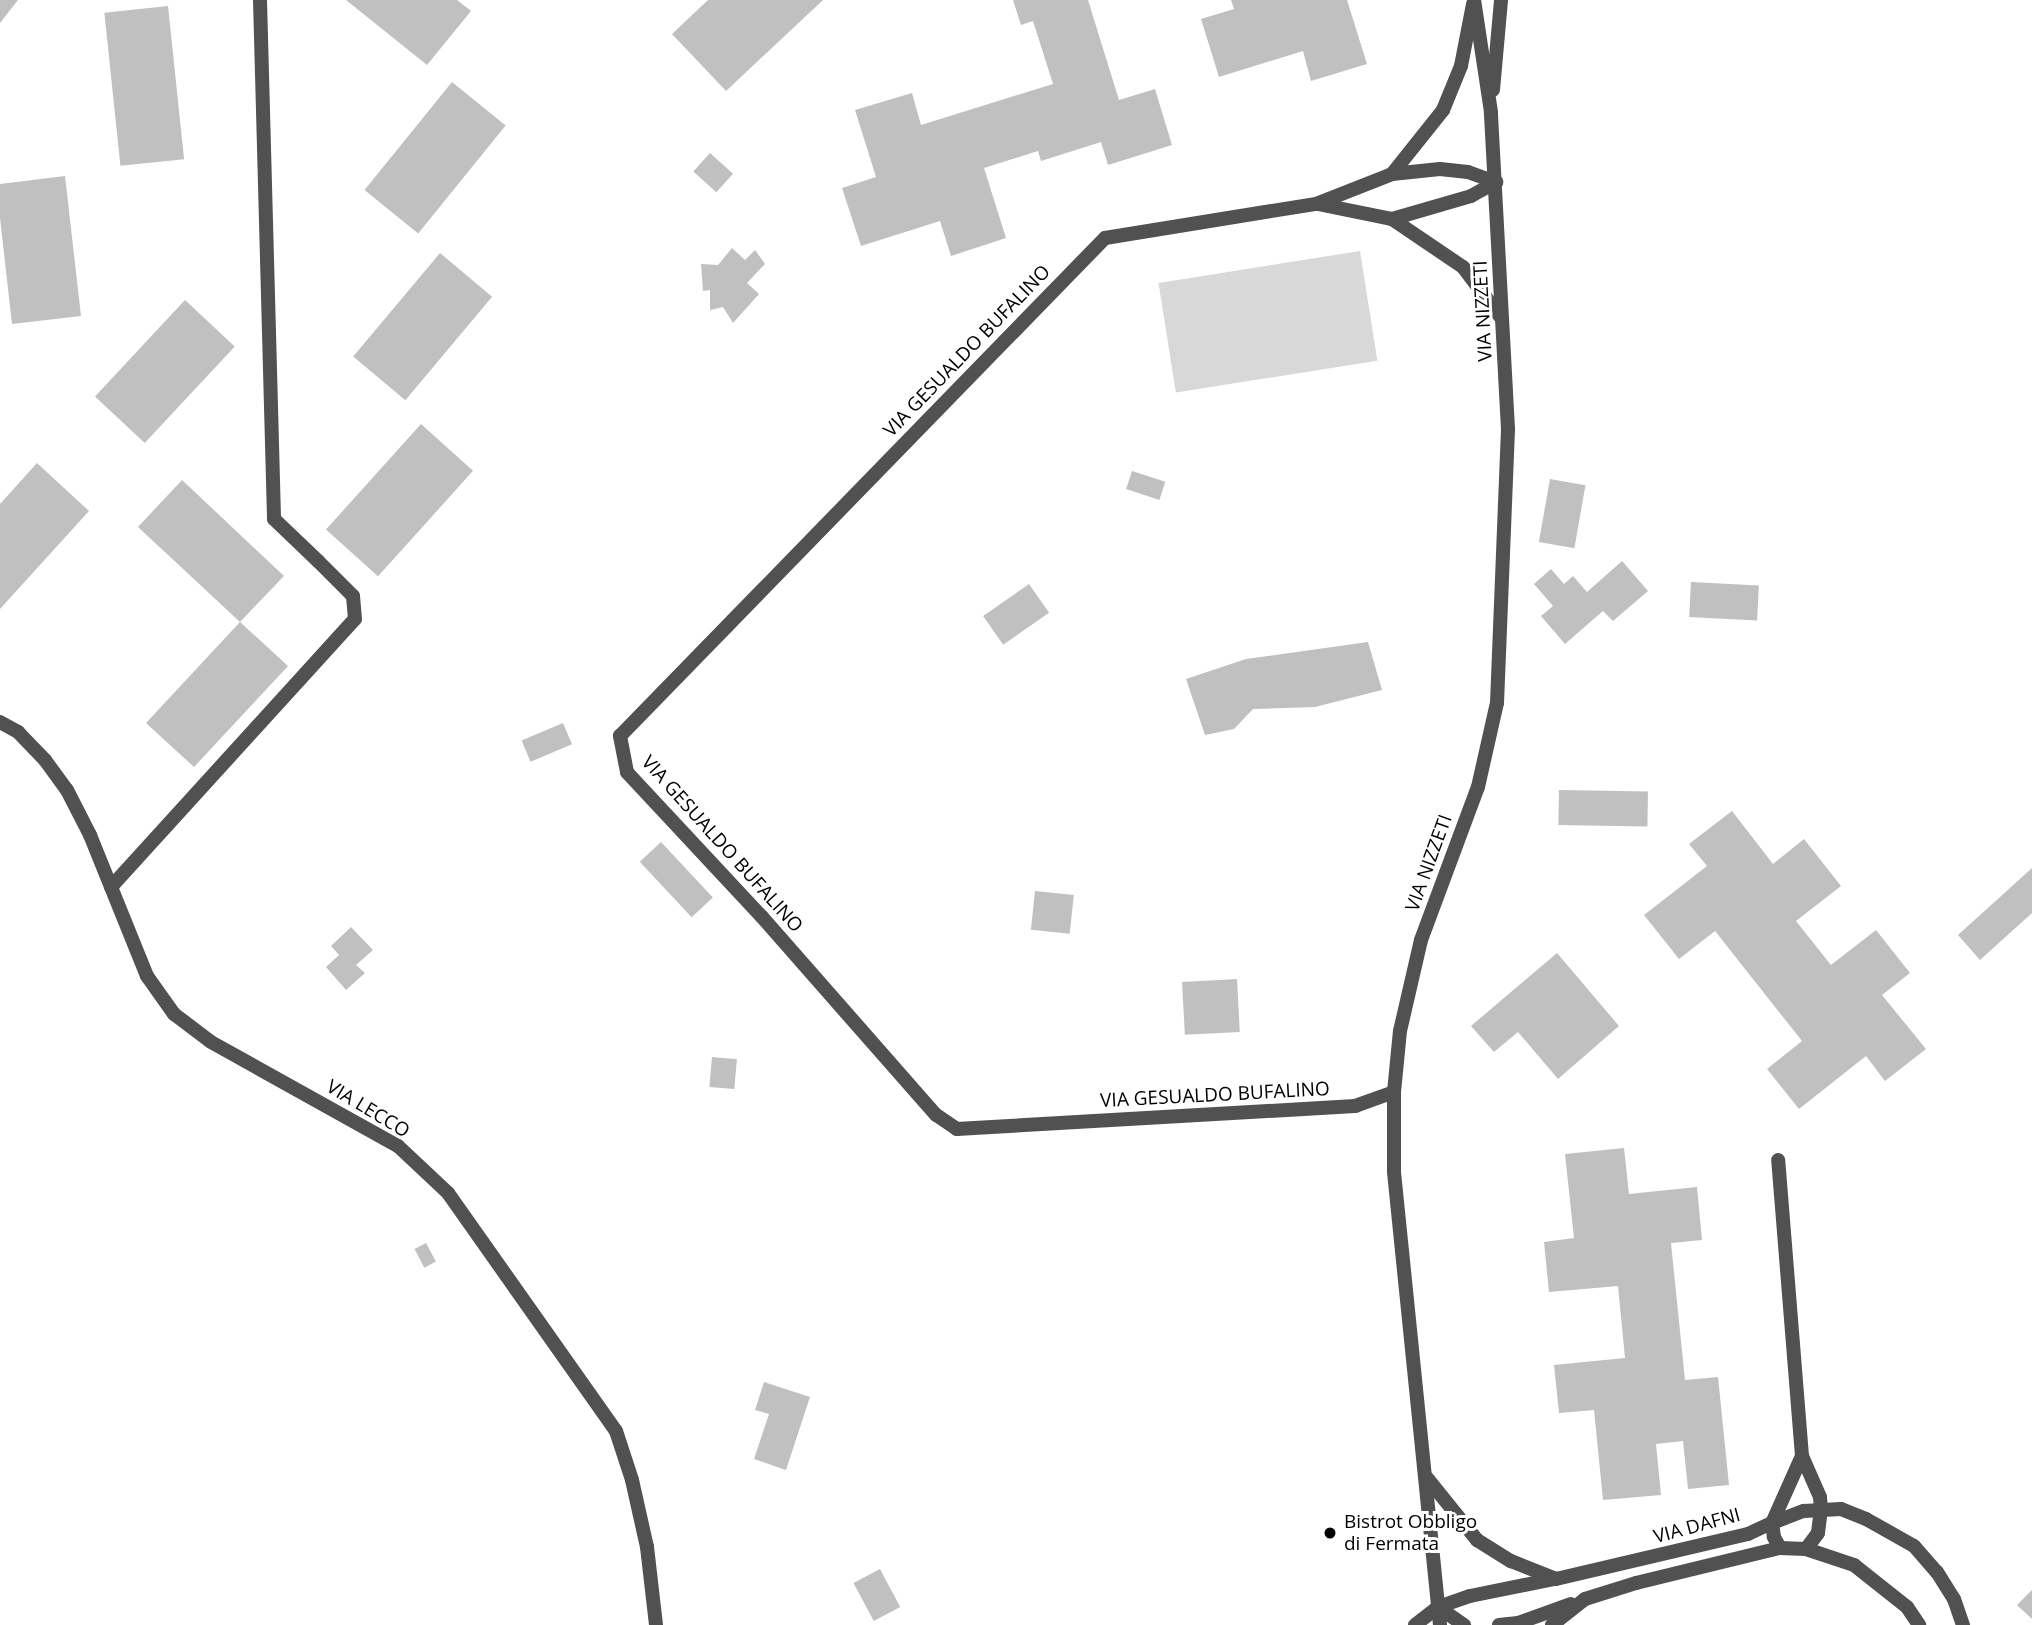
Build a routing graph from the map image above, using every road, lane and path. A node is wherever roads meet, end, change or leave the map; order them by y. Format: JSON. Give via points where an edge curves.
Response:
{"nodes":[{"id":1,"x":260,"y":0,"type":"edge"},
{"id":2,"x":1474,"y":0,"type":"edge"},
{"id":3,"x":1501,"y":0,"type":"edge"},
{"id":4,"x":1491,"y":112,"type":"junction"},
{"id":5,"x":1392,"y":174,"type":"junction"},
{"id":6,"x":1496,"y":182,"type":"junction"},
{"id":7,"x":1316,"y":204,"type":"junction"},
{"id":8,"x":1392,"y":219,"type":"junction"},
{"id":9,"x":1502,"y":319,"type":"junction"},
{"id":10,"x":0,"y":722,"type":"edge"},
{"id":11,"x":111,"y":887,"type":"junction"},
{"id":12,"x":1394,"y":1092,"type":"junction"},
{"id":13,"x":1778,"y":1160,"type":"dead end"},
{"id":14,"x":1802,"y":1456,"type":"junction"},
{"id":15,"x":1427,"y":1478,"type":"junction"},
{"id":16,"x":1821,"y":1509,"type":"junction"},
{"id":17,"x":1772,"y":1523,"type":"junction"},
{"id":18,"x":1780,"y":1548,"type":"junction"},
{"id":19,"x":1807,"y":1549,"type":"junction"},
{"id":20,"x":1556,"y":1579,"type":"junction"},
{"id":21,"x":1586,"y":1599,"type":"junction"},
{"id":22,"x":1438,"y":1607,"type":"junction"},
{"id":23,"x":656,"y":1625,"type":"edge"},
{"id":24,"x":1415,"y":1625,"type":"edge"},
{"id":25,"x":1440,"y":1625,"type":"edge"},
{"id":26,"x":1464,"y":1625,"type":"edge"},
{"id":27,"x":1499,"y":1625,"type":"edge"},
{"id":28,"x":1552,"y":1625,"type":"edge"},
{"id":29,"x":1919,"y":1625,"type":"edge"},
{"id":30,"x":1963,"y":1625,"type":"edge"}],
"edges":[{"from":1,"to":11,"type":"street","via":[[274,519],[353,596],[355,619]]},
{"from":2,"to":4,"type":"street"},
{"from":2,"to":5,"type":"street","via":[[1461,66],[1443,110]]},
{"from":3,"to":4,"type":"street"},
{"from":4,"to":6,"type":"street","name":"VIA NIZZETI"},
{"from":5,"to":6,"type":"street","via":[[1440,169]]},
{"from":5,"to":7,"type":"street"},
{"from":6,"to":8,"type":"street","via":[[1471,197]]},
{"from":6,"to":9,"type":"street","name":"VIA NIZZETI"},
{"from":7,"to":8,"type":"street"},
{"from":7,"to":12,"type":"street","name":"VIA GESUALDO BUFALINO","via":[[1105,238],[620,736],[627,772],[936,1115],[957,1129],[1355,1106]]},
{"from":8,"to":9,"type":"street","via":[[1463,267]]},
{"from":9,"to":12,"type":"street","name":"VIA NIZZETI","via":[[1507,429],[1497,704],[1478,787],[1421,940],[1400,1031]]},
{"from":10,"to":11,"type":"street","name":"VIA LECCO","via":[[18,732],[67,790]]},
{"from":11,"to":23,"type":"street","name":"VIA LECCO","via":[[147,976],[174,1013],[211,1042],[398,1146],[448,1193],[616,1432],[647,1547]]},
{"from":12,"to":15,"type":"street","name":"VIA NIZZETI","via":[[1394,1171]]},
{"from":13,"to":14,"type":"street"},
{"from":14,"to":16,"type":"street"},
{"from":14,"to":17,"type":"street"},
{"from":15,"to":20,"type":"street","via":[[1477,1540],[1511,1561]]},
{"from":15,"to":22,"type":"street","name":"VIA NIZZETI"},
{"from":16,"to":17,"type":"street","name":"VIA DAFNI"},
{"from":16,"to":19,"type":"street","via":[[1818,1533]]},
{"from":16,"to":30,"type":"street","via":[[1841,1509],[1914,1546],[1954,1599]]},
{"from":17,"to":18,"type":"street","via":[[1773,1538]]},
{"from":17,"to":20,"type":"street","name":"VIA DAFNI","via":[[1748,1534]]},
{"from":18,"to":19,"type":"street","name":"VIA DAFNI"},
{"from":18,"to":21,"type":"street","name":"VIA DAFNI"},
{"from":19,"to":29,"type":"street","name":"VIA DAFNI","via":[[1854,1564],[1907,1607]]},
{"from":20,"to":22,"type":"street","name":"VIA DAFNI"},
{"from":21,"to":27,"type":"street","via":[[1518,1623]]},
{"from":21,"to":28,"type":"street","name":"VIA DAFNI"},
{"from":22,"to":24,"type":"street","name":"VIA DAFNI"},
{"from":22,"to":25,"type":"street","name":"VIA NIZZETI"},
{"from":22,"to":26,"type":"street"}]}
